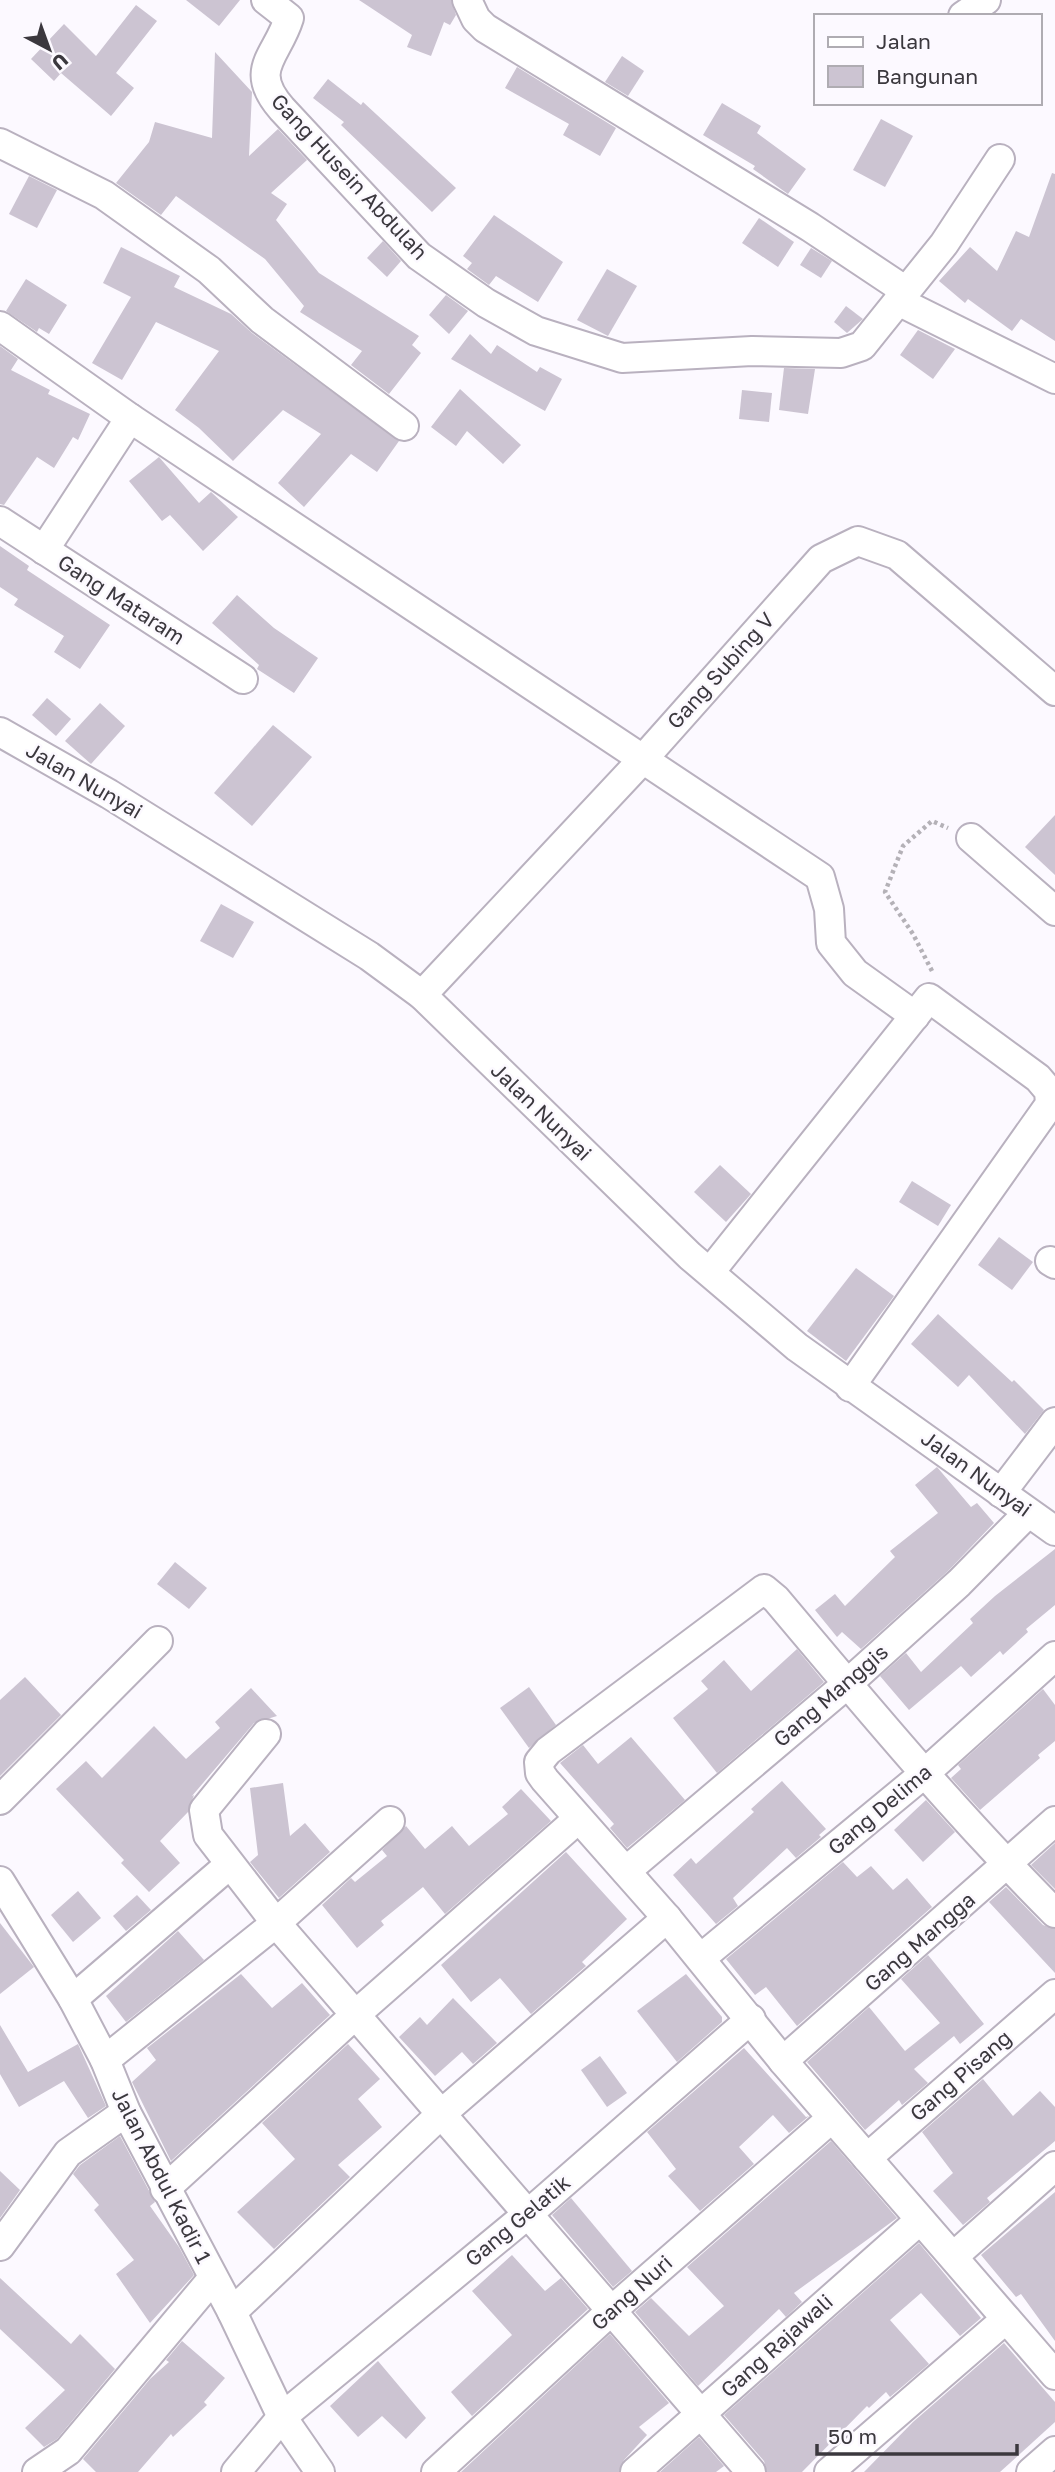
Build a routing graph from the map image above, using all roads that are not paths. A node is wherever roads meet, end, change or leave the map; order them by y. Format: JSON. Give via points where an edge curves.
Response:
{"nodes":[{"id":1,"x":266,"y":0,"type":"edge"},
{"id":2,"x":467,"y":0,"type":"edge"},
{"id":3,"x":986,"y":0,"type":"edge"},
{"id":4,"x":966,"y":14,"type":"edge"},
{"id":5,"x":0,"y":143,"type":"edge"},
{"id":6,"x":1000,"y":159,"type":"dead end"},
{"id":7,"x":902,"y":296,"type":"junction"},
{"id":8,"x":0,"y":326,"type":"edge"},
{"id":9,"x":1055,"y":379,"type":"edge"},
{"id":10,"x":130,"y":418,"type":"junction"},
{"id":11,"x":404,"y":426,"type":"dead end"},
{"id":12,"x":0,"y":521,"type":"edge"},
{"id":13,"x":44,"y":550,"type":"junction"},
{"id":14,"x":243,"y":678,"type":"dead end"},
{"id":15,"x":1055,"y":691,"type":"edge"},
{"id":16,"x":0,"y":732,"type":"edge"},
{"id":17,"x":645,"y":758,"type":"junction"},
{"id":18,"x":971,"y":838,"type":"road end"},
{"id":19,"x":1055,"y":911,"type":"edge"},
{"id":20,"x":422,"y":995,"type":"junction"},
{"id":21,"x":922,"y":1007,"type":"junction"},
{"id":22,"x":710,"y":1272,"type":"junction"},
{"id":23,"x":849,"y":1387,"type":"junction"},
{"id":24,"x":1055,"y":1422,"type":"edge"},
{"id":25,"x":1001,"y":1493,"type":"junction"},
{"id":26,"x":1028,"y":1513,"type":"junction"},
{"id":27,"x":1055,"y":1531,"type":"edge"},
{"id":28,"x":158,"y":1641,"type":"dead end"},
{"id":29,"x":1055,"y":1656,"type":"edge"},
{"id":30,"x":846,"y":1685,"type":"junction"},
{"id":31,"x":266,"y":1734,"type":"dead end"},
{"id":32,"x":925,"y":1773,"type":"junction"},
{"id":33,"x":0,"y":1800,"type":"edge"},
{"id":34,"x":578,"y":1819,"type":"junction"},
{"id":35,"x":390,"y":1821,"type":"dead end"},
{"id":36,"x":1055,"y":1821,"type":"edge"},
{"id":37,"x":229,"y":1865,"type":"junction"},
{"id":38,"x":1007,"y":1865,"type":"junction"},
{"id":39,"x":626,"y":1871,"type":"junction"},
{"id":40,"x":0,"y":1881,"type":"edge"},
{"id":41,"x":1055,"y":1913,"type":"edge"},
{"id":42,"x":667,"y":1918,"type":"junction"},
{"id":43,"x":276,"y":1923,"type":"junction"},
{"id":44,"x":701,"y":1958,"type":"junction"},
{"id":45,"x":1055,"y":1994,"type":"edge"},
{"id":46,"x":73,"y":1999,"type":"junction"},
{"id":47,"x":355,"y":2015,"type":"junction"},
{"id":48,"x":751,"y":2019,"type":"junction"},
{"id":49,"x":106,"y":2060,"type":"junction"},
{"id":50,"x":783,"y":2061,"type":"junction"},
{"id":51,"x":126,"y":2112,"type":"junction"},
{"id":52,"x":440,"y":2115,"type":"junction"},
{"id":53,"x":831,"y":2118,"type":"junction"},
{"id":54,"x":867,"y":2158,"type":"junction"},
{"id":55,"x":1055,"y":2166,"type":"edge"},
{"id":56,"x":165,"y":2189,"type":"junction"},
{"id":57,"x":528,"y":2214,"type":"junction"},
{"id":58,"x":920,"y":2220,"type":"junction"},
{"id":59,"x":0,"y":2246,"type":"edge"},
{"id":60,"x":954,"y":2256,"type":"junction"},
{"id":61,"x":213,"y":2278,"type":"junction"},
{"id":62,"x":611,"y":2311,"type":"junction"},
{"id":63,"x":232,"y":2312,"type":"junction"},
{"id":64,"x":1006,"y":2319,"type":"junction"},
{"id":65,"x":1050,"y":2359,"type":"edge"},
{"id":66,"x":701,"y":2413,"type":"junction"},
{"id":67,"x":282,"y":2417,"type":"junction"},
{"id":68,"x":1055,"y":2451,"type":"edge"},
{"id":69,"x":37,"y":2472,"type":"edge"},
{"id":70,"x":236,"y":2472,"type":"edge"},
{"id":71,"x":320,"y":2472,"type":"edge"},
{"id":72,"x":436,"y":2472,"type":"edge"},
{"id":73,"x":635,"y":2472,"type":"edge"},
{"id":74,"x":751,"y":2472,"type":"edge"},
{"id":75,"x":829,"y":2472,"type":"edge"},
{"id":76,"x":1031,"y":2472,"type":"edge"}],
"edges":[{"from":1,"to":7,"type":"street","name":"Gang Husein Abdulah","via":[[289,18],[265,67],[265,86],[278,105],[419,256],[536,331],[622,358],[854,351],[868,341]]},
{"from":2,"to":7,"type":"street","via":[[485,28],[810,227]]},
{"from":3,"to":4,"type":"street"},
{"from":5,"to":11,"type":"street","via":[[104,195],[209,270],[262,320]]},
{"from":6,"to":7,"type":"street","via":[[944,244]]},
{"from":7,"to":9,"type":"street"},
{"from":8,"to":10,"type":"street"},
{"from":10,"to":13,"type":"street"},
{"from":10,"to":17,"type":"street"},
{"from":12,"to":13,"type":"street","name":"Gang Mataram"},
{"from":13,"to":14,"type":"street","name":"Gang Mataram"},
{"from":15,"to":17,"type":"street","name":"Gang Subing V","via":[[897,555],[858,541],[821,559]]},
{"from":16,"to":20,"type":"street","name":"Jalan Nunyai","via":[[109,794],[357,949]]},
{"from":17,"to":20,"type":"street","name":"Gang Subing V"},
{"from":17,"to":21,"type":"street","via":[[820,877],[829,909],[831,943],[855,973]]},
{"from":18,"to":19,"type":"street"},
{"from":20,"to":22,"type":"street","name":"Jalan Nunyai"},
{"from":21,"to":22,"type":"street"},
{"from":21,"to":23,"type":"street","via":[[1038,1078],[1049,1091],[1050,1104]]},
{"from":22,"to":23,"type":"street","name":"Jalan Nunyai"},
{"from":23,"to":25,"type":"street","name":"Jalan Nunyai","via":[[910,1425]]},
{"from":24,"to":25,"type":"street"},
{"from":25,"to":26,"type":"street","name":"Jalan Nunyai"},
{"from":26,"to":27,"type":"street","name":"Jalan Nunyai"},
{"from":26,"to":30,"type":"street","name":"Gang Manggis","via":[[959,1584]]},
{"from":28,"to":33,"type":"street"},
{"from":29,"to":32,"type":"street","name":"Gang Delima"},
{"from":30,"to":32,"type":"street"},
{"from":30,"to":34,"type":"street","via":[[769,1592],[757,1592],[541,1757],[540,1773]]},
{"from":30,"to":39,"type":"street","name":"Gang Manggis"},
{"from":31,"to":37,"type":"street","via":[[204,1810],[208,1835]]},
{"from":32,"to":38,"type":"street"},
{"from":32,"to":44,"type":"street","name":"Gang Delima"},
{"from":34,"to":39,"type":"street"},
{"from":34,"to":47,"type":"street"},
{"from":35,"to":43,"type":"street"},
{"from":36,"to":38,"type":"street","name":"Gang Mangga"},
{"from":37,"to":43,"type":"street"},
{"from":37,"to":46,"type":"street"},
{"from":38,"to":41,"type":"street"},
{"from":38,"to":50,"type":"street","name":"Gang Mangga"},
{"from":39,"to":42,"type":"street"},
{"from":40,"to":46,"type":"street","name":"Jalan Abdul Kadir 1"},
{"from":42,"to":44,"type":"street"},
{"from":42,"to":52,"type":"street"},
{"from":43,"to":47,"type":"street"},
{"from":43,"to":49,"type":"street"},
{"from":44,"to":48,"type":"street"},
{"from":45,"to":54,"type":"street","name":"Gang Pisang"},
{"from":46,"to":49,"type":"street","name":"Jalan Abdul Kadir 1"},
{"from":47,"to":52,"type":"street"},
{"from":47,"to":56,"type":"street"},
{"from":48,"to":50,"type":"street"},
{"from":48,"to":57,"type":"street","name":"Gang Gelatik"},
{"from":49,"to":51,"type":"street","name":"Jalan Abdul Kadir 1"},
{"from":50,"to":53,"type":"street"},
{"from":51,"to":56,"type":"street","name":"Jalan Abdul Kadir 1"},
{"from":51,"to":59,"type":"street","via":[[68,2153]]},
{"from":52,"to":57,"type":"street"},
{"from":52,"to":63,"type":"street"},
{"from":53,"to":54,"type":"street"},
{"from":53,"to":62,"type":"street","name":"Gang Nuri"},
{"from":54,"to":58,"type":"street"},
{"from":55,"to":60,"type":"street"},
{"from":56,"to":61,"type":"street","name":"Jalan Abdul Kadir 1"},
{"from":57,"to":62,"type":"street"},
{"from":57,"to":67,"type":"street","name":"Gang Gelatik"},
{"from":58,"to":60,"type":"street"},
{"from":58,"to":66,"type":"street","name":"Gang Rajawali"},
{"from":60,"to":64,"type":"street"},
{"from":61,"to":63,"type":"street","name":"Jalan Abdul Kadir 1"},
{"from":61,"to":69,"type":"street","via":[[68,2451]]},
{"from":62,"to":66,"type":"street"},
{"from":62,"to":72,"type":"street","name":"Gang Nuri"},
{"from":63,"to":67,"type":"street","name":"Jalan Abdul Kadir 1"},
{"from":64,"to":65,"type":"street"},
{"from":64,"to":75,"type":"street"},
{"from":66,"to":73,"type":"street","name":"Gang Rajawali"},
{"from":66,"to":74,"type":"street"},
{"from":67,"to":70,"type":"street","name":"Gang Gelatik"},
{"from":67,"to":71,"type":"street","name":"Jalan Abdul Kadir 1"},
{"from":68,"to":76,"type":"street"}]}
